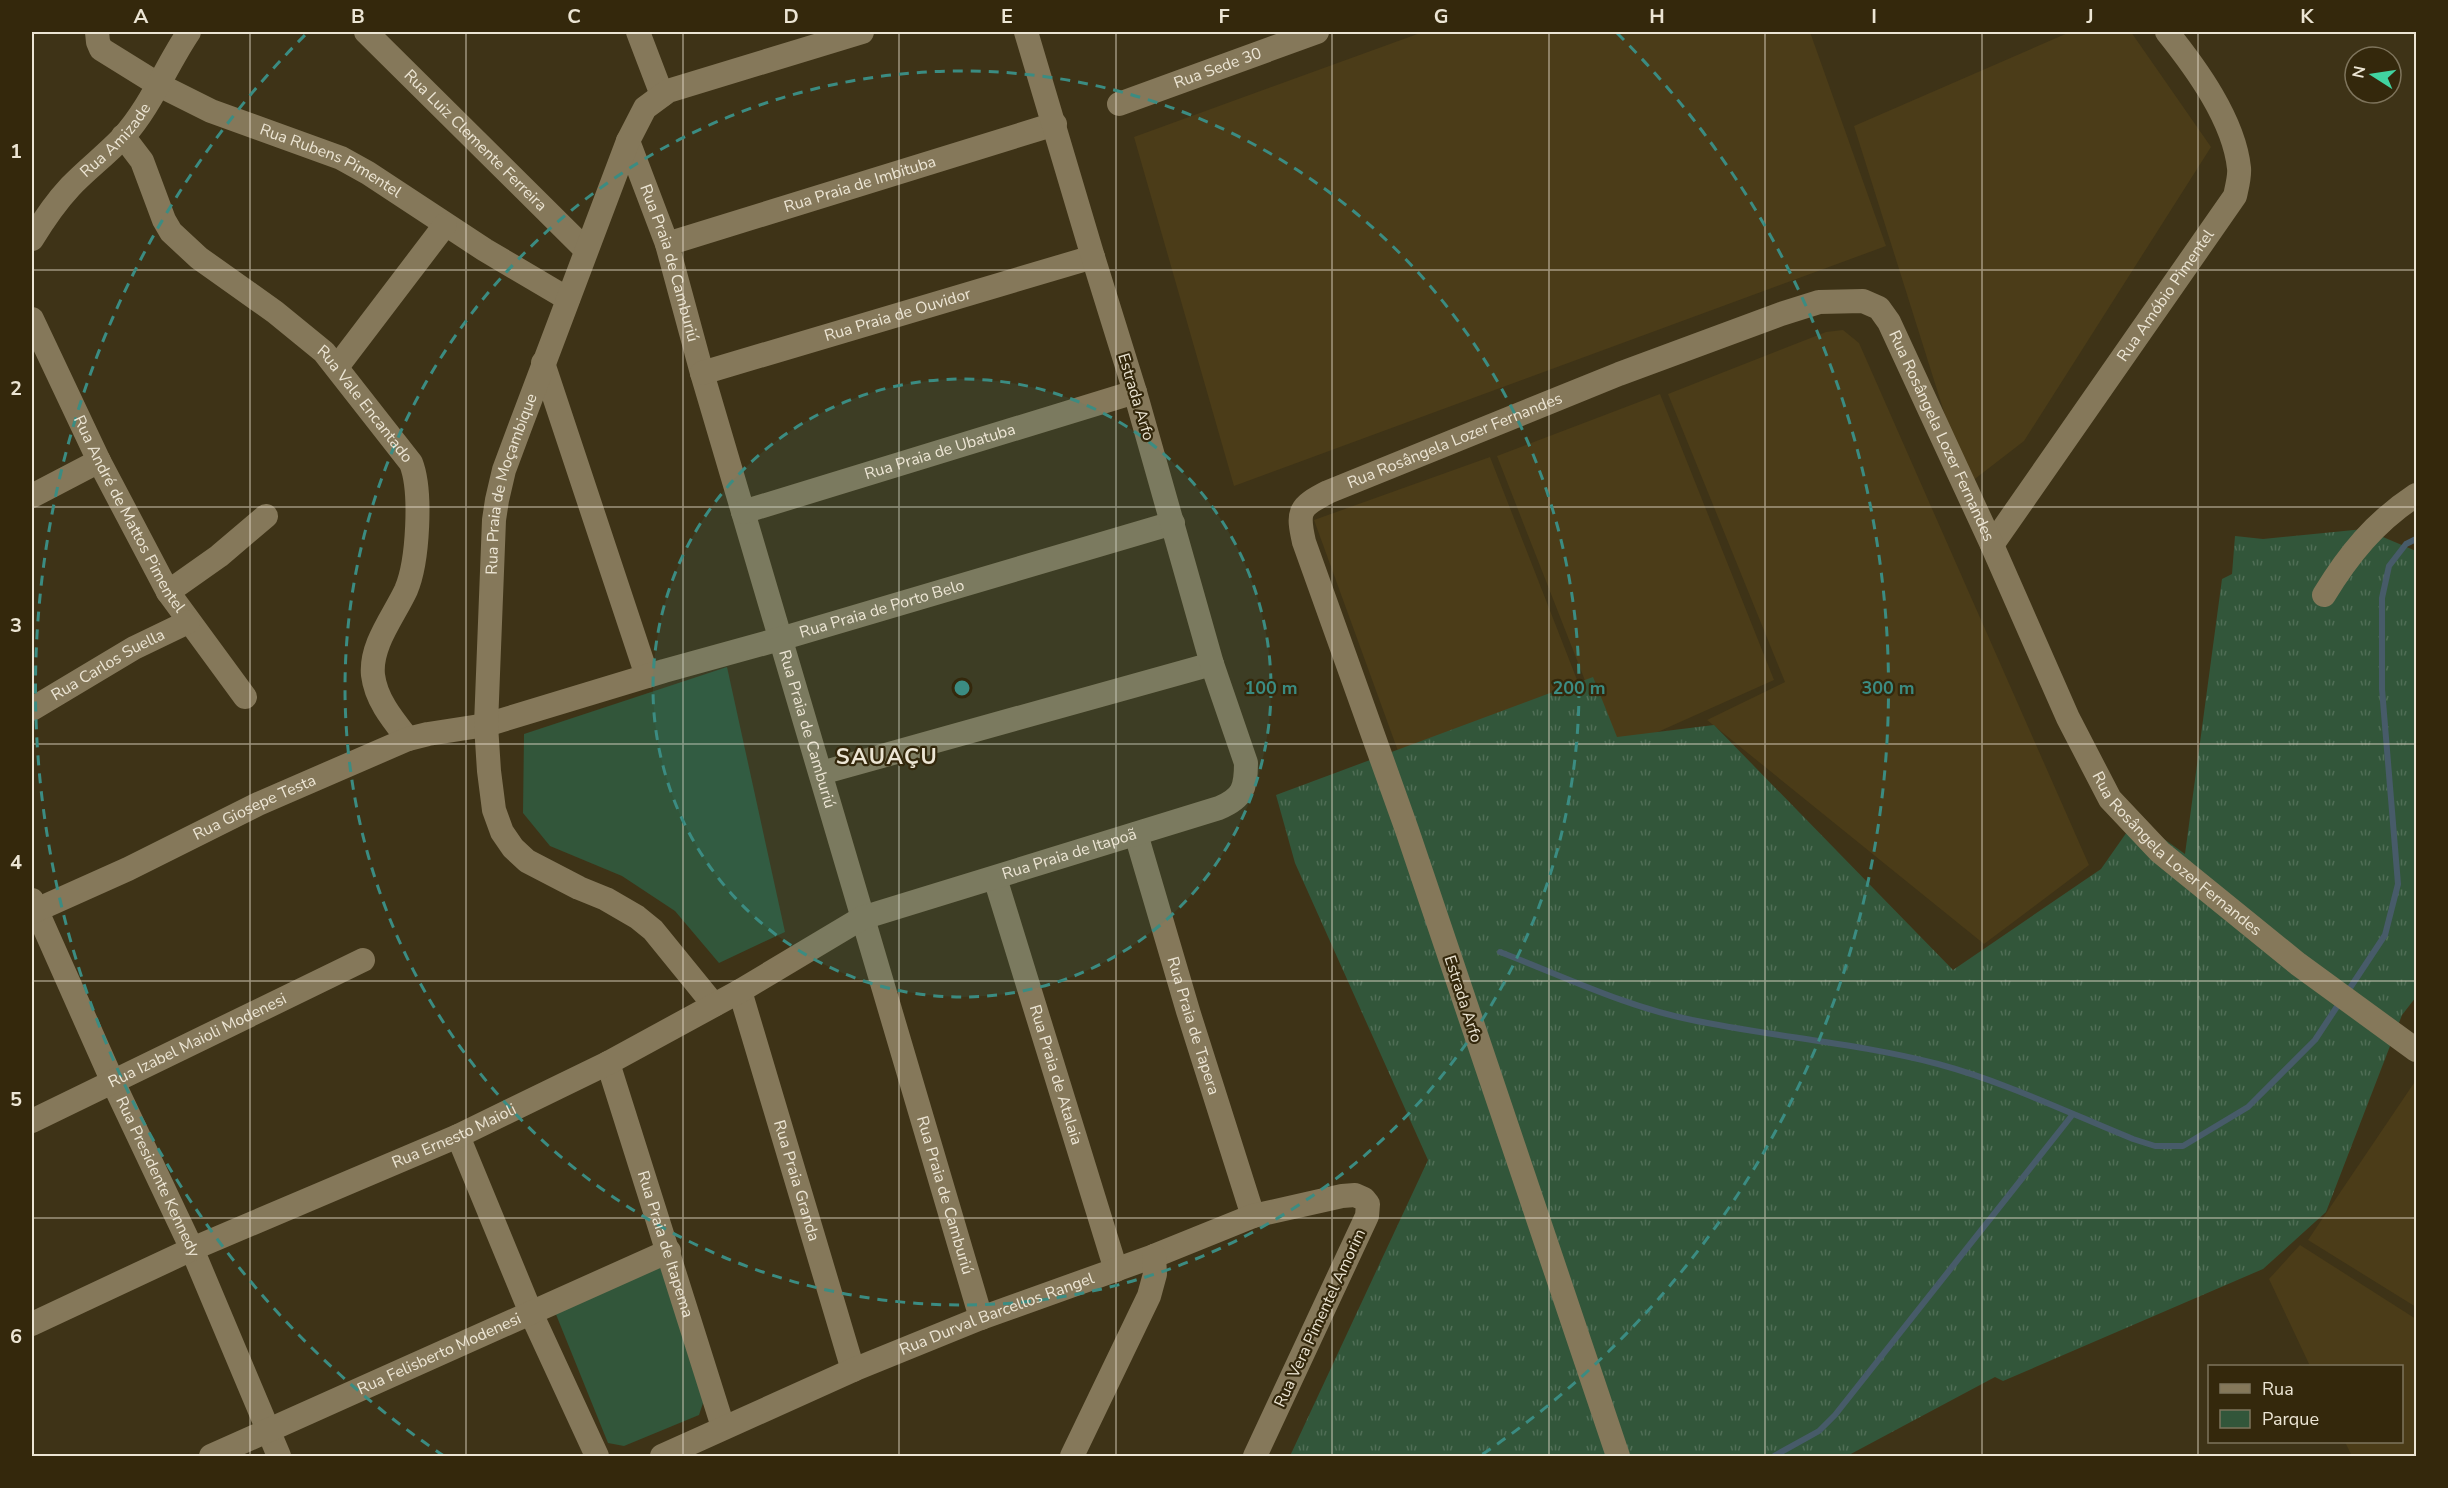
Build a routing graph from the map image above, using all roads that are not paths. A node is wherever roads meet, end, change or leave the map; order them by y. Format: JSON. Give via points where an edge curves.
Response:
{"nodes":[{"id":1,"x":97,"y":32,"type":"edge"},
{"id":2,"x":189,"y":32,"type":"edge"},
{"id":3,"x":366,"y":32,"type":"edge"},
{"id":4,"x":638,"y":32,"type":"edge"},
{"id":5,"x":859,"y":32,"type":"edge"},
{"id":6,"x":1026,"y":32,"type":"edge"},
{"id":7,"x":1317,"y":32,"type":"edge"},
{"id":8,"x":2167,"y":32,"type":"edge"},
{"id":9,"x":159,"y":85,"type":"junction"},
{"id":10,"x":662,"y":95,"type":"junction"},
{"id":11,"x":1119,"y":104,"type":"dead end"},
{"id":12,"x":1055,"y":124,"type":"junction"},
{"id":13,"x":123,"y":136,"type":"junction"},
{"id":14,"x":628,"y":141,"type":"junction"},
{"id":15,"x":446,"y":225,"type":"junction"},
{"id":16,"x":32,"y":239,"type":"edge"},
{"id":17,"x":667,"y":244,"type":"junction"},
{"id":18,"x":586,"y":250,"type":"junction"},
{"id":19,"x":1092,"y":257,"type":"junction"},
{"id":20,"x":568,"y":299,"type":"junction"},
{"id":21,"x":32,"y":319,"type":"edge"},
{"id":22,"x":543,"y":363,"type":"junction"},
{"id":23,"x":337,"y":367,"type":"junction"},
{"id":24,"x":702,"y":374,"type":"junction"},
{"id":25,"x":1135,"y":392,"type":"junction"},
{"id":26,"x":99,"y":461,"type":"junction"},
{"id":27,"x":2416,"y":495,"type":"edge"},
{"id":28,"x":32,"y":496,"type":"edge"},
{"id":29,"x":743,"y":512,"type":"junction"},
{"id":30,"x":266,"y":516,"type":"dead end"},
{"id":31,"x":1173,"y":523,"type":"junction"},
{"id":32,"x":1304,"y":542,"type":"joint"},
{"id":33,"x":1992,"y":544,"type":"junction"},
{"id":34,"x":168,"y":592,"type":"junction"},
{"id":35,"x":2324,"y":595,"type":"dead end"},
{"id":36,"x":188,"y":622,"type":"junction"},
{"id":37,"x":780,"y":639,"type":"junction"},
{"id":38,"x":1212,"y":664,"type":"junction"},
{"id":39,"x":647,"y":676,"type":"junction"},
{"id":40,"x":245,"y":697,"type":"dead end"},
{"id":41,"x":32,"y":709,"type":"edge"},
{"id":42,"x":486,"y":725,"type":"junction"},
{"id":43,"x":408,"y":739,"type":"junction"},
{"id":44,"x":1246,"y":763,"type":"joint"},
{"id":45,"x":821,"y":773,"type":"junction"},
{"id":46,"x":1136,"y":834,"type":"junction"},
{"id":47,"x":995,"y":878,"type":"junction"},
{"id":48,"x":33,"y":907,"type":"edge"},
{"id":49,"x":862,"y":918,"type":"junction"},
{"id":50,"x":363,"y":960,"type":"dead end"},
{"id":51,"x":740,"y":992,"type":"junction"},
{"id":52,"x":714,"y":1005,"type":"junction"},
{"id":53,"x":2416,"y":1050,"type":"edge"},
{"id":54,"x":608,"y":1063,"type":"junction"},
{"id":55,"x":112,"y":1080,"type":"junction"},
{"id":56,"x":32,"y":1121,"type":"edge"},
{"id":57,"x":458,"y":1136,"type":"junction"},
{"id":58,"x":1342,"y":1196,"type":"joint"},
{"id":59,"x":1253,"y":1216,"type":"junction"},
{"id":60,"x":192,"y":1249,"type":"junction"},
{"id":61,"x":669,"y":1251,"type":"junction"},
{"id":62,"x":1154,"y":1256,"type":"junction"},
{"id":63,"x":1116,"y":1270,"type":"junction"},
{"id":64,"x":531,"y":1313,"type":"junction"},
{"id":65,"x":981,"y":1318,"type":"junction"},
{"id":66,"x":32,"y":1324,"type":"edge"},
{"id":67,"x":853,"y":1370,"type":"junction"},
{"id":68,"x":723,"y":1427,"type":"junction"},
{"id":69,"x":268,"y":1431,"type":"junction"},
{"id":70,"x":1076,"y":1455,"type":"edge"},
{"id":71,"x":211,"y":1456,"type":"edge"},
{"id":72,"x":279,"y":1456,"type":"edge"},
{"id":73,"x":597,"y":1456,"type":"edge"},
{"id":74,"x":662,"y":1456,"type":"edge"},
{"id":75,"x":1255,"y":1456,"type":"edge"},
{"id":76,"x":1618,"y":1456,"type":"edge"}],
"edges":[{"from":1,"to":9,"type":"street","name":"Rua Rubens Pimentel","via":[[101,49]]},
{"from":2,"to":9,"type":"street","name":"Rua Amizade"},
{"from":3,"to":18,"type":"street","name":"Rua Luiz Clemente Ferreira"},
{"from":4,"to":10,"type":"street"},
{"from":5,"to":10,"type":"street","name":"Rua Praia de Moçambique"},
{"from":6,"to":12,"type":"street","name":"Estrada Arfo"},
{"from":7,"to":11,"type":"street","name":"Rua Sede 30"},
{"from":8,"to":33,"type":"street","name":"Rua Amóbio Pimentel","via":[[2213,95],[2233,143],[2239,169],[2235,196]]},
{"from":9,"to":13,"type":"street","name":"Rua Amizade"},
{"from":9,"to":15,"type":"street","name":"Rua Rubens Pimentel","via":[[211,111],[341,158]]},
{"from":10,"to":14,"type":"street","name":"Rua Praia de Moçambique","via":[[645,108]]},
{"from":12,"to":17,"type":"street","name":"Rua Praia de Imbituba"},
{"from":12,"to":19,"type":"street","name":"Estrada Arfo"},
{"from":13,"to":16,"type":"street","name":"Rua Amizade","via":[[69,188]]},
{"from":13,"to":23,"type":"street","name":"Rua Vale Encantado","via":[[142,161],[171,232],[199,258],[301,333]]},
{"from":14,"to":17,"type":"street","name":"Rua Praia de Camburiú"},
{"from":14,"to":18,"type":"street","name":"Rua Praia de Moçambique"},
{"from":15,"to":20,"type":"street","name":"Rua Rubens Pimentel"},
{"from":15,"to":23,"type":"street"},
{"from":17,"to":24,"type":"street","name":"Rua Praia de Camburiú"},
{"from":18,"to":20,"type":"street","name":"Rua Praia de Moçambique"},
{"from":19,"to":24,"type":"street","name":"Rua Praia de Ouvidor"},
{"from":19,"to":25,"type":"street","name":"Estrada Arfo"},
{"from":20,"to":22,"type":"street","name":"Rua Praia de Moçambique"},
{"from":21,"to":26,"type":"street","name":"Rua André de Mattos Pimentel"},
{"from":22,"to":39,"type":"street"},
{"from":22,"to":42,"type":"street","name":"Rua Praia de Moçambique","via":[[497,500]]},
{"from":23,"to":43,"type":"street","name":"Rua Vale Encantado","via":[[411,463],[417,483],[413,565],[407,588],[376,650],[373,673],[383,705]]},
{"from":24,"to":29,"type":"street","name":"Rua Praia de Camburiú"},
{"from":25,"to":29,"type":"street","name":"Rua Praia de Ubatuba"},
{"from":25,"to":31,"type":"street","name":"Estrada Arfo"},
{"from":26,"to":28,"type":"street"},
{"from":26,"to":34,"type":"street","name":"Rua André de Mattos Pimentel"},
{"from":27,"to":35,"type":"street","via":[[2362,540]]},
{"from":29,"to":37,"type":"street","name":"Rua Praia de Camburiú"},
{"from":30,"to":34,"type":"street"},
{"from":31,"to":37,"type":"street","name":"Rua Praia de Porto Belo"},
{"from":31,"to":38,"type":"street","name":"Estrada Arfo"},
{"from":32,"to":33,"type":"street","name":"Rua Rosângela Lozer Fernandes","via":[[1301,510],[1309,501],[1328,492],[1619,374],[1760,322],[1819,302],[1863,301],[1879,308],[1889,322]]},
{"from":32,"to":76,"type":"street","name":"Estrada Arfo","via":[[1407,830]]},
{"from":33,"to":53,"type":"street","name":"Rua Rosângela Lozer Fernandes","via":[[2068,718],[2110,799],[2160,852],[2289,957]]},
{"from":34,"to":36,"type":"street","name":"Rua André de Mattos Pimentel"},
{"from":36,"to":40,"type":"street","name":"Rua André de Mattos Pimentel"},
{"from":36,"to":41,"type":"street","name":"Rua Carlos Suella","via":[[134,648]]},
{"from":37,"to":39,"type":"street","name":"Rua Praia de Porto Belo"},
{"from":37,"to":45,"type":"street","name":"Rua Praia de Camburiú"},
{"from":38,"to":44,"type":"street","name":"Estrada Arfo"},
{"from":38,"to":45,"type":"street"},
{"from":39,"to":42,"type":"street","name":"Rua Praia de Porto Belo"},
{"from":42,"to":43,"type":"street","name":"Rua Giosepe Testa"},
{"from":42,"to":52,"type":"street","name":"Rua Praia de Moçambique","via":[[494,810],[513,848],[527,861],[637,917]]},
{"from":43,"to":48,"type":"street","name":"Rua Giosepe Testa","via":[[258,804],[128,869]]},
{"from":44,"to":46,"type":"street","name":"Rua Praia de Itapoã","via":[[1244,786],[1234,802]]},
{"from":45,"to":49,"type":"street","name":"Rua Praia de Camburiú"},
{"from":46,"to":47,"type":"street","name":"Rua Praia de Itapoã"},
{"from":46,"to":59,"type":"street","name":"Rua Praia de Tapera"},
{"from":47,"to":49,"type":"street","name":"Rua Praia de Itapoã"},
{"from":47,"to":63,"type":"street","name":"Rua Praia de Atalaia"},
{"from":48,"to":55,"type":"street","name":"Rua Presidente Kennedy"},
{"from":49,"to":51,"type":"street","name":"Rua Ernesto Maioli"},
{"from":49,"to":65,"type":"street","name":"Rua Praia de Camburiú"},
{"from":50,"to":55,"type":"street","name":"Rua Izabel Maioli Modenesi"},
{"from":51,"to":52,"type":"street","name":"Rua Ernesto Maioli"},
{"from":51,"to":67,"type":"street","name":"Rua Praia Granda"},
{"from":52,"to":54,"type":"street","name":"Rua Ernesto Maioli"},
{"from":54,"to":57,"type":"street","name":"Rua Ernesto Maioli"},
{"from":54,"to":61,"type":"street","name":"Rua Praia de Itapema"},
{"from":55,"to":56,"type":"street","name":"Rua Izabel Maioli Modenesi"},
{"from":55,"to":60,"type":"street","name":"Rua Presidente Kennedy"},
{"from":57,"to":60,"type":"street","name":"Rua Ernesto Maioli"},
{"from":57,"to":64,"type":"street"},
{"from":58,"to":59,"type":"street","name":"Rua Durval Barcellos Rangel"},
{"from":58,"to":75,"type":"street","name":"Rua Vera Pimentel Amorim","via":[[1364,1199],[1368,1204],[1367,1216]]},
{"from":59,"to":62,"type":"street","name":"Rua Durval Barcellos Rangel"},
{"from":60,"to":66,"type":"street","name":"Rua Ernesto Maioli"},
{"from":60,"to":69,"type":"street","name":"Rua Presidente Kennedy"},
{"from":61,"to":64,"type":"street","name":"Rua Felisberto Modenesi"},
{"from":61,"to":68,"type":"street","name":"Rua Praia de Itapema"},
{"from":62,"to":63,"type":"street","name":"Rua Durval Barcellos Rangel"},
{"from":62,"to":70,"type":"street","via":[[1155,1275],[1149,1296]]},
{"from":63,"to":65,"type":"street","name":"Rua Durval Barcellos Rangel"},
{"from":64,"to":69,"type":"street","name":"Rua Felisberto Modenesi"},
{"from":64,"to":73,"type":"street"},
{"from":65,"to":67,"type":"street","name":"Rua Durval Barcellos Rangel"},
{"from":67,"to":68,"type":"street","name":"Rua Durval Barcellos Rangel"},
{"from":68,"to":74,"type":"street","name":"Rua Durval Barcellos Rangel"},
{"from":69,"to":71,"type":"street","name":"Rua Felisberto Modenesi"},
{"from":69,"to":72,"type":"street","name":"Rua Presidente Kennedy"}]}
